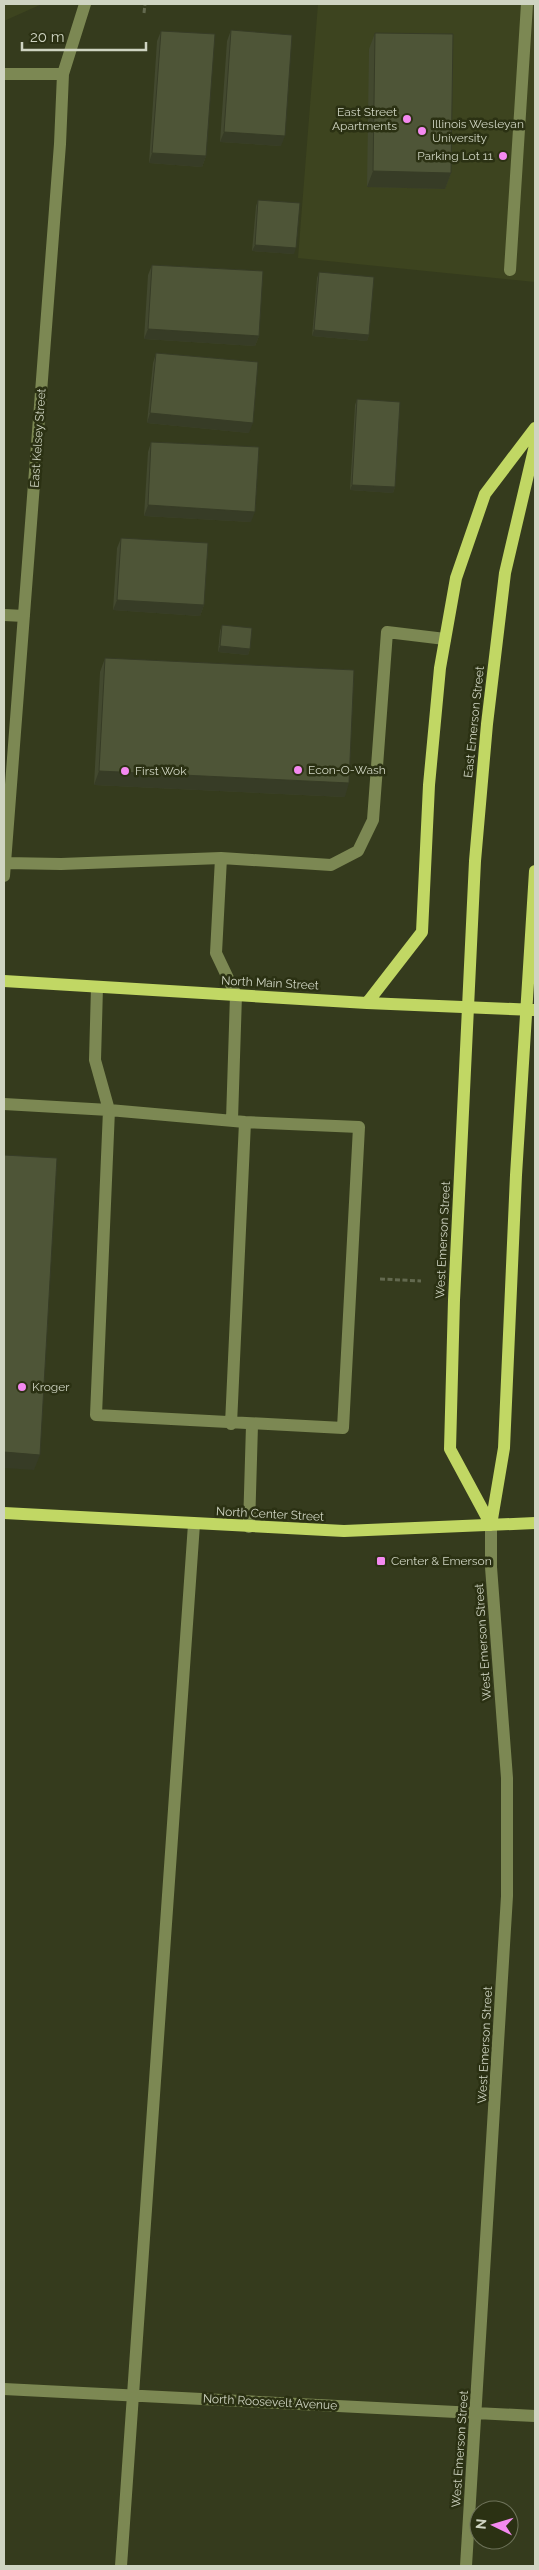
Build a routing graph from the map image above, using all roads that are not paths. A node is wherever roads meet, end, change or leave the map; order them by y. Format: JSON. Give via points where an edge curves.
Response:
{"nodes":[{"id":1,"x":85,"y":4,"type":"edge"},
{"id":2,"x":527,"y":4,"type":"edge"},
{"id":3,"x":4,"y":74,"type":"edge"},
{"id":4,"x":63,"y":74,"type":"junction"},
{"id":5,"x":510,"y":270,"type":"dead end"},
{"id":6,"x":535,"y":428,"type":"edge"},
{"id":7,"x":535,"y":445,"type":"edge"},
{"id":8,"x":4,"y":615,"type":"edge"},
{"id":9,"x":24,"y":616,"type":"junction"},
{"id":10,"x":445,"y":640,"type":"junction"},
{"id":11,"x":221,"y":858,"type":"junction"},
{"id":12,"x":4,"y":870,"type":"edge"},
{"id":13,"x":535,"y":871,"type":"edge"},
{"id":14,"x":4,"y":981,"type":"edge"},
{"id":15,"x":97,"y":986,"type":"junction"},
{"id":16,"x":236,"y":995,"type":"junction"},
{"id":17,"x":367,"y":1003,"type":"junction"},
{"id":18,"x":468,"y":1006,"type":"junction"},
{"id":19,"x":531,"y":1010,"type":"edge"},
{"id":20,"x":4,"y":1104,"type":"edge"},
{"id":21,"x":109,"y":1110,"type":"junction"},
{"id":22,"x":232,"y":1120,"type":"junction"},
{"id":23,"x":245,"y":1122,"type":"junction"},
{"id":24,"x":231,"y":1424,"type":"junction"},
{"id":25,"x":252,"y":1425,"type":"junction"},
{"id":26,"x":4,"y":1513,"type":"edge"},
{"id":27,"x":535,"y":1523,"type":"edge"},
{"id":28,"x":194,"y":1524,"type":"junction"},
{"id":29,"x":491,"y":1525,"type":"junction"},
{"id":30,"x":249,"y":1527,"type":"junction"},
{"id":31,"x":4,"y":2389,"type":"edge"},
{"id":32,"x":133,"y":2395,"type":"junction"},
{"id":33,"x":476,"y":2412,"type":"junction"},
{"id":34,"x":535,"y":2416,"type":"edge"},
{"id":35,"x":120,"y":2566,"type":"edge"},
{"id":36,"x":466,"y":2566,"type":"edge"}],
"edges":[{"from":1,"to":4,"type":"street","name":"East Kelsey Street"},
{"from":2,"to":5,"type":"street"},
{"from":3,"to":4,"type":"street"},
{"from":4,"to":9,"type":"street","name":"East Kelsey Street"},
{"from":6,"to":10,"type":"main road","via":[[485,494],[456,578]]},
{"from":7,"to":18,"type":"main road","name":"East Emerson Street","via":[[506,573],[487,724],[475,861]]},
{"from":8,"to":9,"type":"street"},
{"from":9,"to":12,"type":"street","name":"East Kelsey Street"},
{"from":10,"to":11,"type":"street","via":[[387,632],[373,820],[358,851],[331,865]]},
{"from":10,"to":17,"type":"main road","via":[[429,785],[422,932]]},
{"from":11,"to":12,"type":"street","via":[[61,864]]},
{"from":11,"to":16,"type":"street","via":[[216,952]]},
{"from":13,"to":19,"type":"main road"},
{"from":14,"to":15,"type":"main road","name":"North Main Street"},
{"from":15,"to":16,"type":"main road","name":"North Main Street"},
{"from":15,"to":21,"type":"street","via":[[95,1060]]},
{"from":16,"to":17,"type":"main road","name":"North Main Street"},
{"from":16,"to":22,"type":"street"},
{"from":17,"to":18,"type":"main road","name":"North Main Street"},
{"from":18,"to":19,"type":"main road","name":"North Main Street"},
{"from":18,"to":29,"type":"main road","name":"West Emerson Street","via":[[450,1449]]},
{"from":19,"to":29,"type":"main road","name":"West Emerson Street","via":[[516,1176],[504,1448]]},
{"from":20,"to":21,"type":"street"},
{"from":21,"to":22,"type":"street"},
{"from":21,"to":24,"type":"street","via":[[96,1415]]},
{"from":22,"to":23,"type":"street"},
{"from":23,"to":24,"type":"street"},
{"from":23,"to":25,"type":"street","via":[[359,1127],[343,1428]]},
{"from":24,"to":25,"type":"street"},
{"from":25,"to":30,"type":"street"},
{"from":26,"to":28,"type":"main road","name":"North Center Street"},
{"from":27,"to":29,"type":"main road","name":"North Center Street"},
{"from":28,"to":30,"type":"main road","name":"North Center Street"},
{"from":28,"to":32,"type":"street"},
{"from":29,"to":30,"type":"main road","name":"North Center Street","via":[[344,1531]]},
{"from":29,"to":33,"type":"street","name":"West Emerson Street","via":[[492,1586],[507,1778],[507,1896]]},
{"from":31,"to":32,"type":"street","name":"North Roosevelt Avenue"},
{"from":32,"to":33,"type":"street","name":"North Roosevelt Avenue"},
{"from":32,"to":35,"type":"street"},
{"from":33,"to":34,"type":"street","name":"North Roosevelt Avenue"},
{"from":33,"to":36,"type":"street","name":"West Emerson Street"}]}
